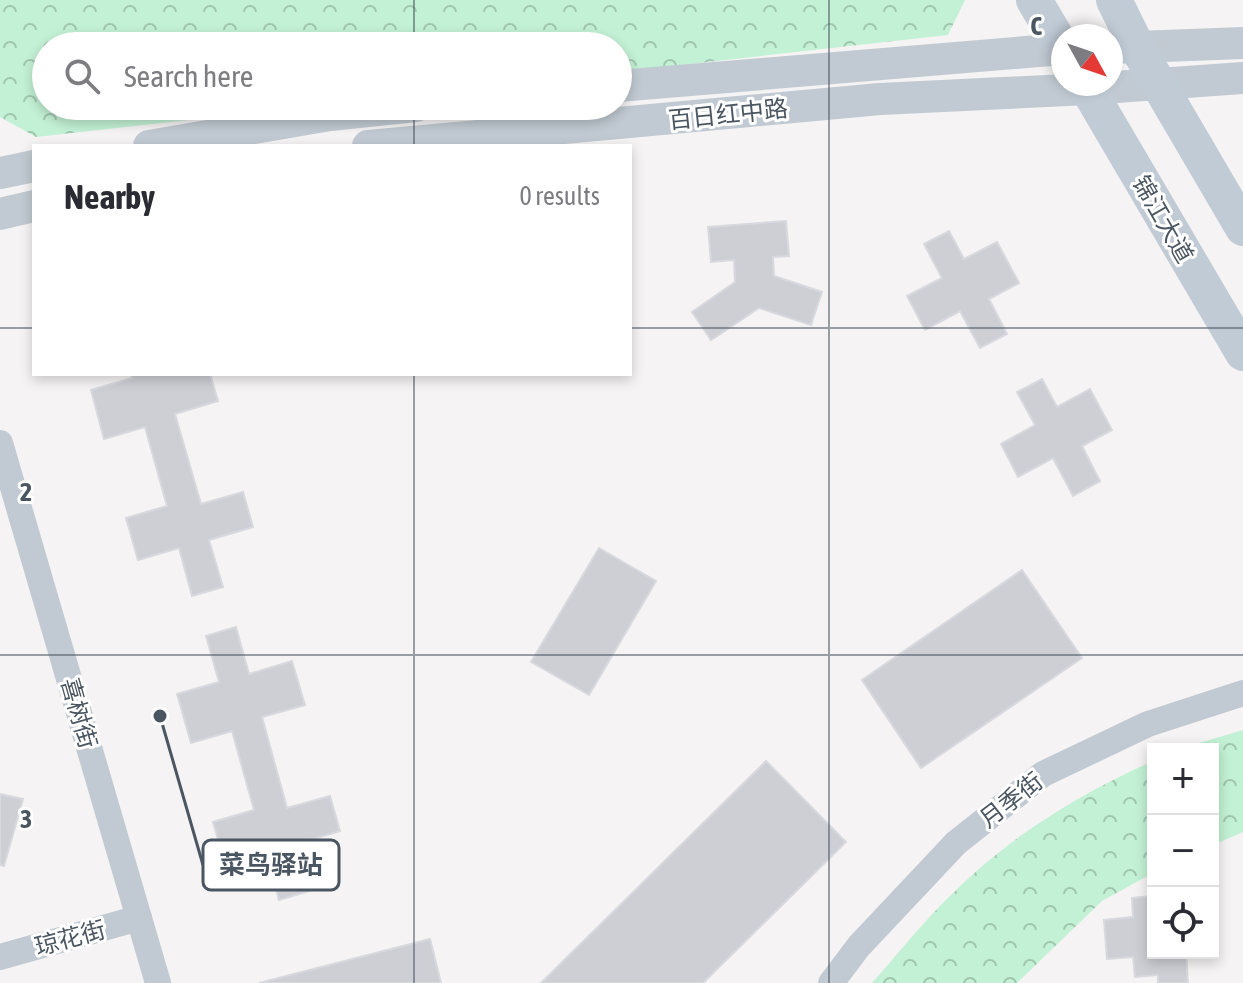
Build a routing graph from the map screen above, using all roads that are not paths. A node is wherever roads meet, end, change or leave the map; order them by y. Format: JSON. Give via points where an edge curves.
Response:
{"nodes":[{"id":1,"x":1034,"y":0,"type":"edge"},
{"id":2,"x":1114,"y":0,"type":"edge"},
{"id":3,"x":1051,"y":29,"type":"edge"},
{"id":4,"x":1243,"y":43,"type":"edge"},
{"id":5,"x":1124,"y":47,"type":"edge"},
{"id":6,"x":1051,"y":50,"type":"edge"},
{"id":7,"x":1243,"y":78,"type":"edge"},
{"id":8,"x":1160,"y":83,"type":"junction"},
{"id":9,"x":632,"y":85,"type":"edge"},
{"id":10,"x":1123,"y":85,"type":"edge"},
{"id":11,"x":1051,"y":89,"type":"edge"},
{"id":12,"x":1092,"y":96,"type":"edge"},
{"id":13,"x":301,"y":120,"type":"edge"},
{"id":14,"x":161,"y":144,"type":"edge"},
{"id":15,"x":390,"y":144,"type":"edge"},
{"id":16,"x":32,"y":166,"type":"edge"},
{"id":17,"x":0,"y":173,"type":"edge"},
{"id":18,"x":32,"y":206,"type":"edge"},
{"id":19,"x":0,"y":214,"type":"edge"},
{"id":20,"x":1243,"y":228,"type":"edge"},
{"id":21,"x":1243,"y":353,"type":"edge"},
{"id":22,"x":0,"y":443,"type":"edge"},
{"id":23,"x":1243,"y":693,"type":"edge"},
{"id":24,"x":139,"y":918,"type":"junction"},
{"id":25,"x":0,"y":957,"type":"edge"},
{"id":26,"x":158,"y":983,"type":"edge"},
{"id":27,"x":831,"y":983,"type":"edge"}],
"edges":[{"from":1,"to":3,"type":"main road"},
{"from":2,"to":5,"type":"main road"},
{"from":4,"to":5,"type":"street"},
{"from":5,"to":8,"type":"main road"},
{"from":6,"to":9,"type":"street","name":"百日红中路"},
{"from":7,"to":8,"type":"street","name":"百日红中路"},
{"from":8,"to":10,"type":"street","name":"百日红中路"},
{"from":8,"to":20,"type":"main road"},
{"from":11,"to":15,"type":"street","name":"百日红中路","via":[[880,99]]},
{"from":12,"to":21,"type":"main road","name":"锦江大道"},
{"from":13,"to":14,"type":"street"},
{"from":16,"to":17,"type":"street"},
{"from":18,"to":19,"type":"street"},
{"from":22,"to":24,"type":"street","name":"喜树街"},
{"from":23,"to":27,"type":"street","name":"月季街","via":[[1148,724],[1043,774],[956,843]]},
{"from":24,"to":25,"type":"street","name":"琼花街"},
{"from":24,"to":26,"type":"street","name":"喜树街"}]}
